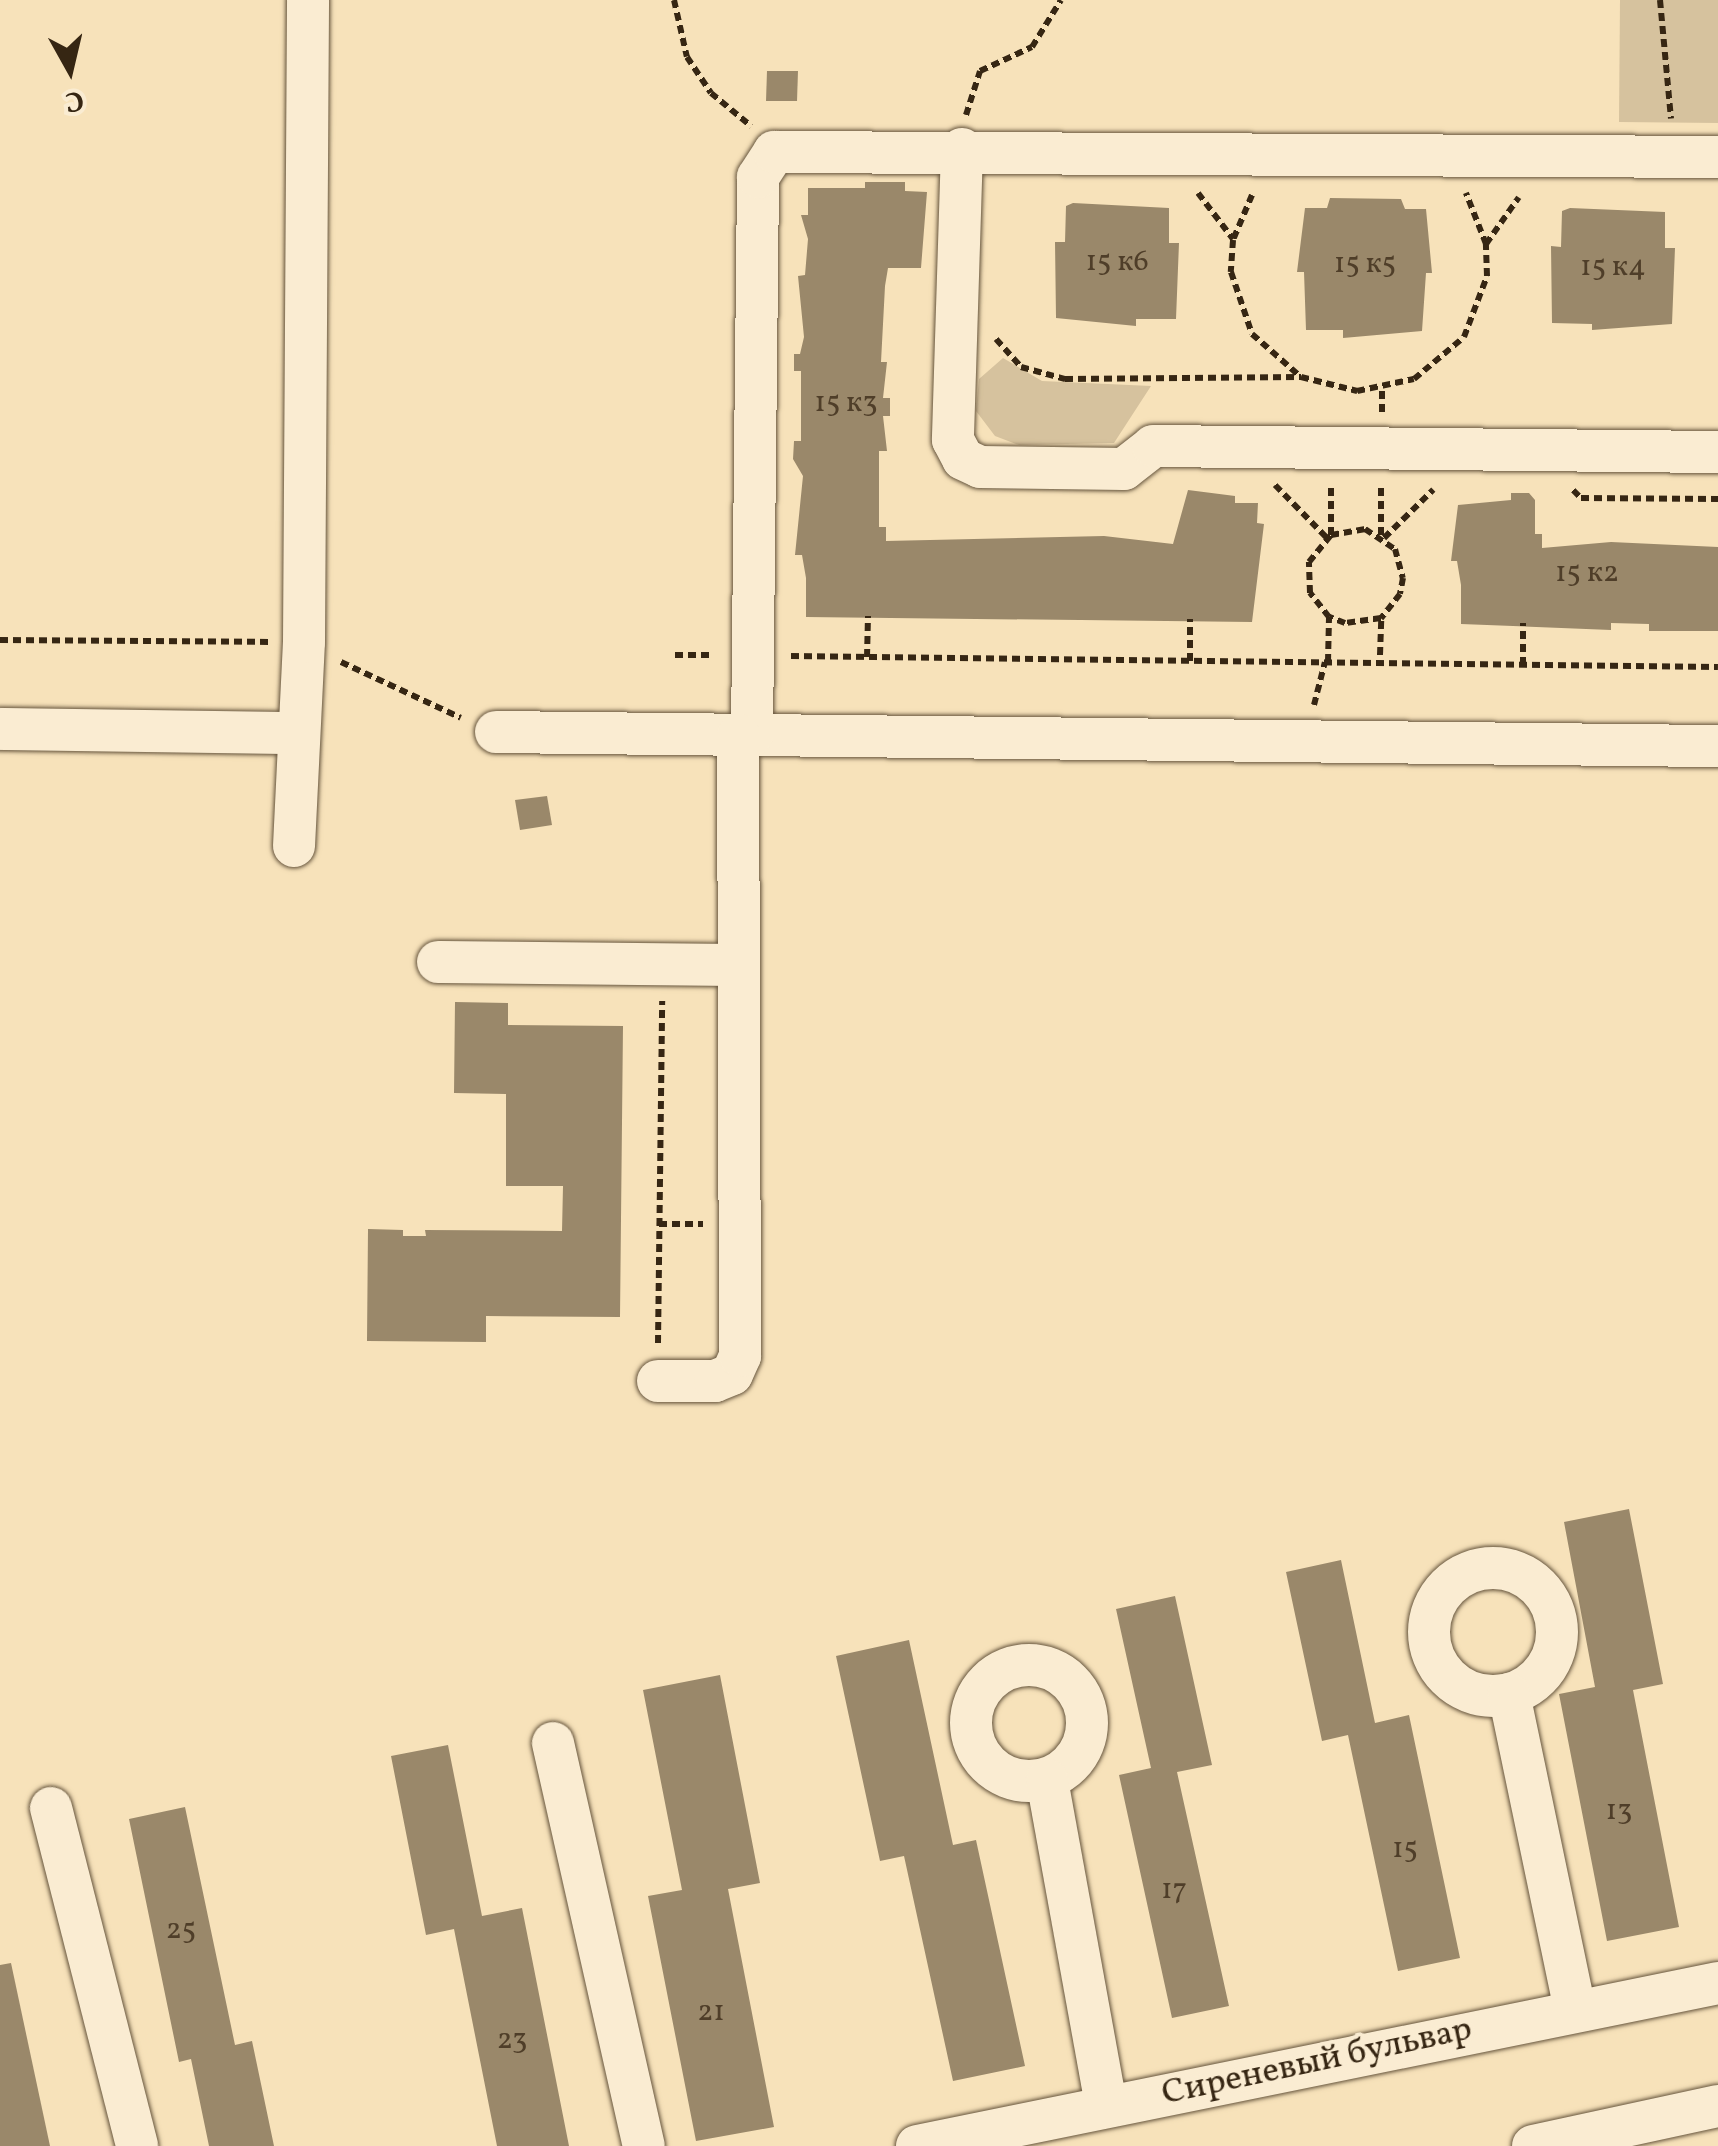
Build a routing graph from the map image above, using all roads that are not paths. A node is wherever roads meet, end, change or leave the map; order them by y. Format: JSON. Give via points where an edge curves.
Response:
{"nodes":[{"id":1,"x":308,"y":0,"type":"edge"},
{"id":2,"x":962,"y":149,"type":"junction"},
{"id":3,"x":1718,"y":157,"type":"edge"},
{"id":4,"x":1718,"y":452,"type":"edge"},
{"id":5,"x":0,"y":729,"type":"edge"},
{"id":6,"x":496,"y":732,"type":"road end"},
{"id":7,"x":299,"y":733,"type":"junction"},
{"id":8,"x":745,"y":735,"type":"junction"},
{"id":9,"x":1718,"y":746,"type":"edge"},
{"id":10,"x":294,"y":846,"type":"dead end"},
{"id":11,"x":438,"y":962,"type":"dead end"},
{"id":12,"x":739,"y":965,"type":"junction"},
{"id":13,"x":658,"y":1381,"type":"road end"},
{"id":14,"x":1509,"y":1694,"type":"dead end"},
{"id":15,"x":552,"y":1743,"type":"dead end"},
{"id":16,"x":1047,"y":1780,"type":"dead end"},
{"id":17,"x":51,"y":1808,"type":"dead end"},
{"id":18,"x":1718,"y":1983,"type":"edge"},
{"id":19,"x":1576,"y":2009,"type":"junction"},
{"id":20,"x":1106,"y":2106,"type":"junction"},
{"id":21,"x":1718,"y":2106,"type":"edge"},
{"id":22,"x":138,"y":2146,"type":"edge"},
{"id":23,"x":644,"y":2146,"type":"edge"},
{"id":24,"x":917,"y":2146,"type":"edge"},
{"id":25,"x":1533,"y":2146,"type":"edge"}],
"edges":[{"from":1,"to":7,"type":"lane"},
{"from":2,"to":3,"type":"lane"},
{"from":2,"to":4,"type":"lane","via":[[953,440],[963,459],[980,467],[1124,469],[1153,446]]},
{"from":2,"to":8,"type":"lane","via":[[774,152],[758,176],[753,656]]},
{"from":5,"to":7,"type":"lane"},
{"from":6,"to":8,"type":"lane"},
{"from":7,"to":10,"type":"lane"},
{"from":8,"to":9,"type":"lane"},
{"from":8,"to":12,"type":"lane"},
{"from":11,"to":12,"type":"lane"},
{"from":12,"to":13,"type":"lane","via":[[740,1356],[732,1374],[716,1380]]},
{"from":14,"to":19,"type":"lane"},
{"from":15,"to":23,"type":"lane"},
{"from":16,"to":20,"type":"lane"},
{"from":17,"to":22,"type":"lane"},
{"from":18,"to":19,"type":"lane","name":"Сиреневый бульвар"},
{"from":19,"to":20,"type":"lane","name":"Сиреневый бульвар"},
{"from":20,"to":24,"type":"lane","name":"Сиреневый бульвар"},
{"from":21,"to":25,"type":"lane"}]}
